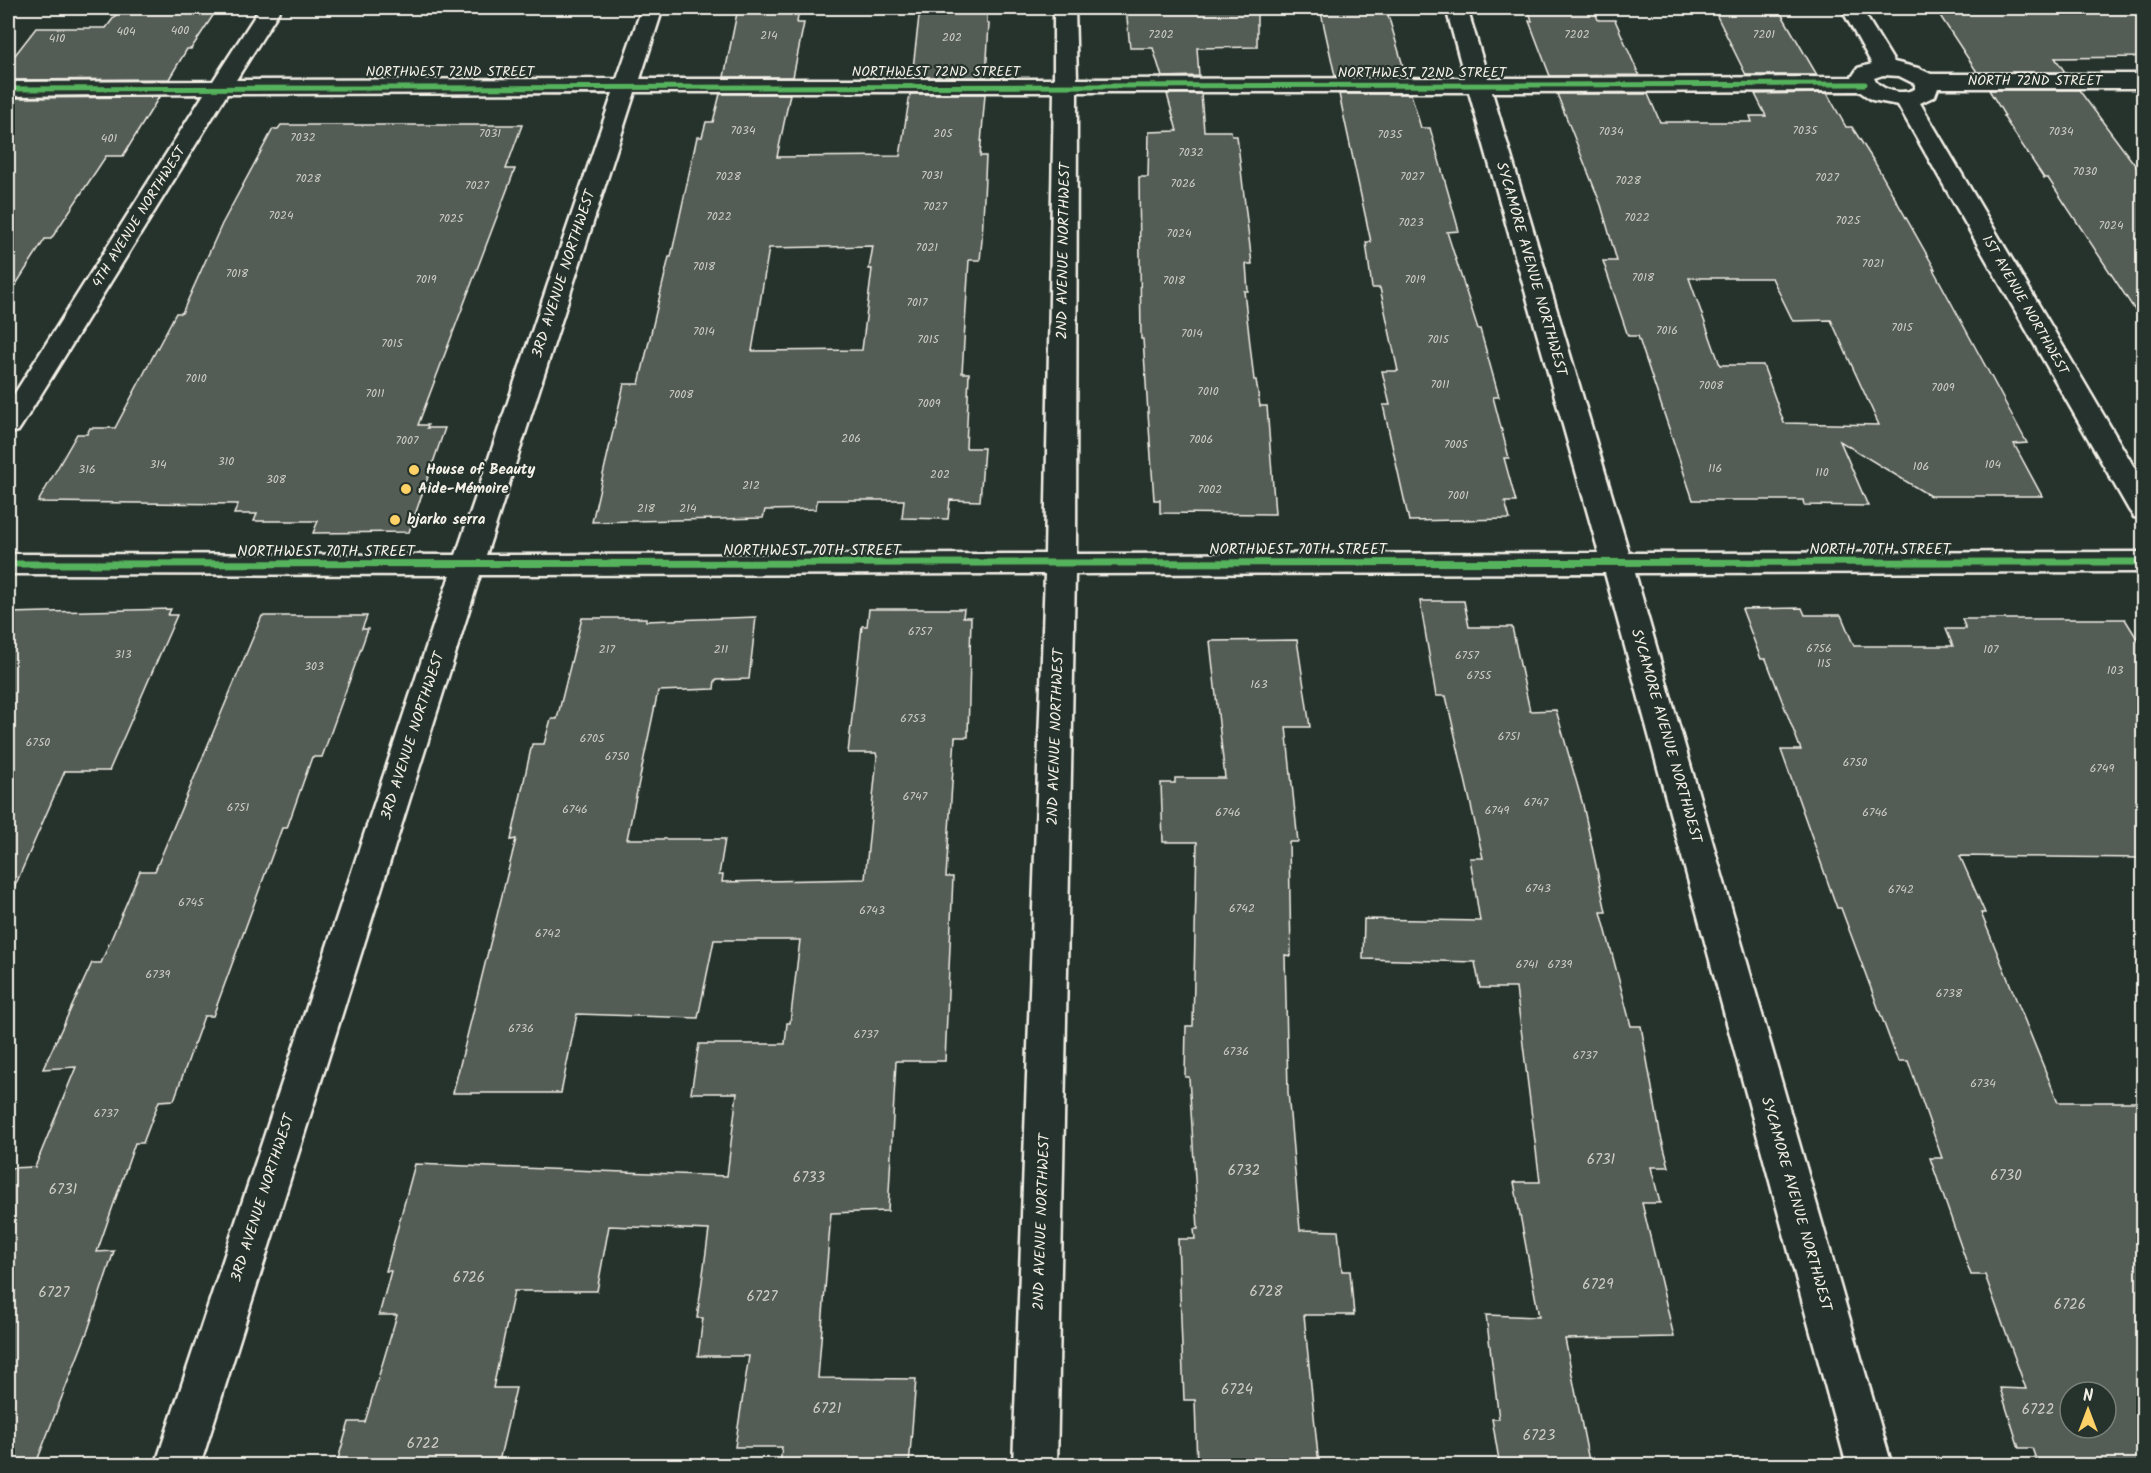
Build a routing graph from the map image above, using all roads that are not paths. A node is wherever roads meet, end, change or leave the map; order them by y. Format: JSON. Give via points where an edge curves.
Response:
{"nodes":[{"id":1,"x":270,"y":8,"type":"edge"},
{"id":2,"x":652,"y":8,"type":"edge"},
{"id":3,"x":1064,"y":8,"type":"edge"},
{"id":4,"x":1456,"y":8,"type":"edge"},
{"id":5,"x":1851,"y":8,"type":"edge"},
{"id":6,"x":1886,"y":68,"type":"junction"},
{"id":7,"x":1926,"y":81,"type":"junction"},
{"id":8,"x":2144,"y":81,"type":"edge"},
{"id":9,"x":626,"y":84,"type":"junction"},
{"id":10,"x":1865,"y":84,"type":"junction"},
{"id":11,"x":1066,"y":86,"type":"junction"},
{"id":12,"x":220,"y":87,"type":"junction"},
{"id":13,"x":1477,"y":87,"type":"junction"},
{"id":14,"x":8,"y":89,"type":"edge"},
{"id":15,"x":1906,"y":99,"type":"junction"},
{"id":16,"x":8,"y":425,"type":"edge"},
{"id":17,"x":2144,"y":510,"type":"edge"},
{"id":18,"x":2144,"y":562,"type":"edge"},
{"id":19,"x":1059,"y":563,"type":"junction"},
{"id":20,"x":8,"y":564,"type":"edge"},
{"id":21,"x":1617,"y":564,"type":"junction"},
{"id":22,"x":468,"y":565,"type":"junction"},
{"id":23,"x":177,"y":1466,"type":"edge"},
{"id":24,"x":1035,"y":1466,"type":"edge"},
{"id":25,"x":1870,"y":1466,"type":"edge"}],
"edges":[{"from":1,"to":12,"type":"street","name":"4TH AVENUE NORTHWEST"},
{"from":2,"to":9,"type":"street","name":"3RD AVENUE NORTHWEST"},
{"from":3,"to":11,"type":"street","name":"2ND AVENUE NORTHWEST"},
{"from":4,"to":13,"type":"street","name":"SYCAMORE AVENUE NORTHWEST"},
{"from":5,"to":6,"type":"street"},
{"from":6,"to":7,"type":"street","via":[[1911,72]]},
{"from":6,"to":10,"type":"street","via":[[1866,73]]},
{"from":7,"to":8,"type":"street","name":"NORTH 72ND STREET"},
{"from":7,"to":15,"type":"street","via":[[1927,91],[1923,95]]},
{"from":9,"to":11,"type":"street","name":"NORTHWEST 72ND STREET"},
{"from":9,"to":12,"type":"street","name":"NORTHWEST 72ND STREET"},
{"from":9,"to":22,"type":"street","name":"3RD AVENUE NORTHWEST"},
{"from":10,"to":13,"type":"street","name":"NORTHWEST 72ND STREET"},
{"from":10,"to":15,"type":"street","via":[[1884,96]]},
{"from":11,"to":13,"type":"street","name":"NORTHWEST 72ND STREET"},
{"from":11,"to":19,"type":"street","name":"2ND AVENUE NORTHWEST"},
{"from":12,"to":14,"type":"street","name":"NORTHWEST 72ND STREET"},
{"from":12,"to":16,"type":"street","name":"4TH AVENUE NORTHWEST"},
{"from":13,"to":21,"type":"street","name":"SYCAMORE AVENUE NORTHWEST"},
{"from":15,"to":17,"type":"street","name":"1ST AVENUE NORTHWEST"},
{"from":18,"to":21,"type":"street","name":"NORTH 70TH STREET"},
{"from":19,"to":21,"type":"street","name":"NORTHWEST 70TH STREET"},
{"from":19,"to":22,"type":"street","name":"NORTHWEST 70TH STREET"},
{"from":19,"to":24,"type":"street","name":"2ND AVENUE NORTHWEST"},
{"from":20,"to":22,"type":"street","name":"NORTHWEST 70TH STREET"},
{"from":21,"to":25,"type":"street","name":"SYCAMORE AVENUE NORTHWEST"},
{"from":22,"to":23,"type":"street","name":"3RD AVENUE NORTHWEST"}]}
